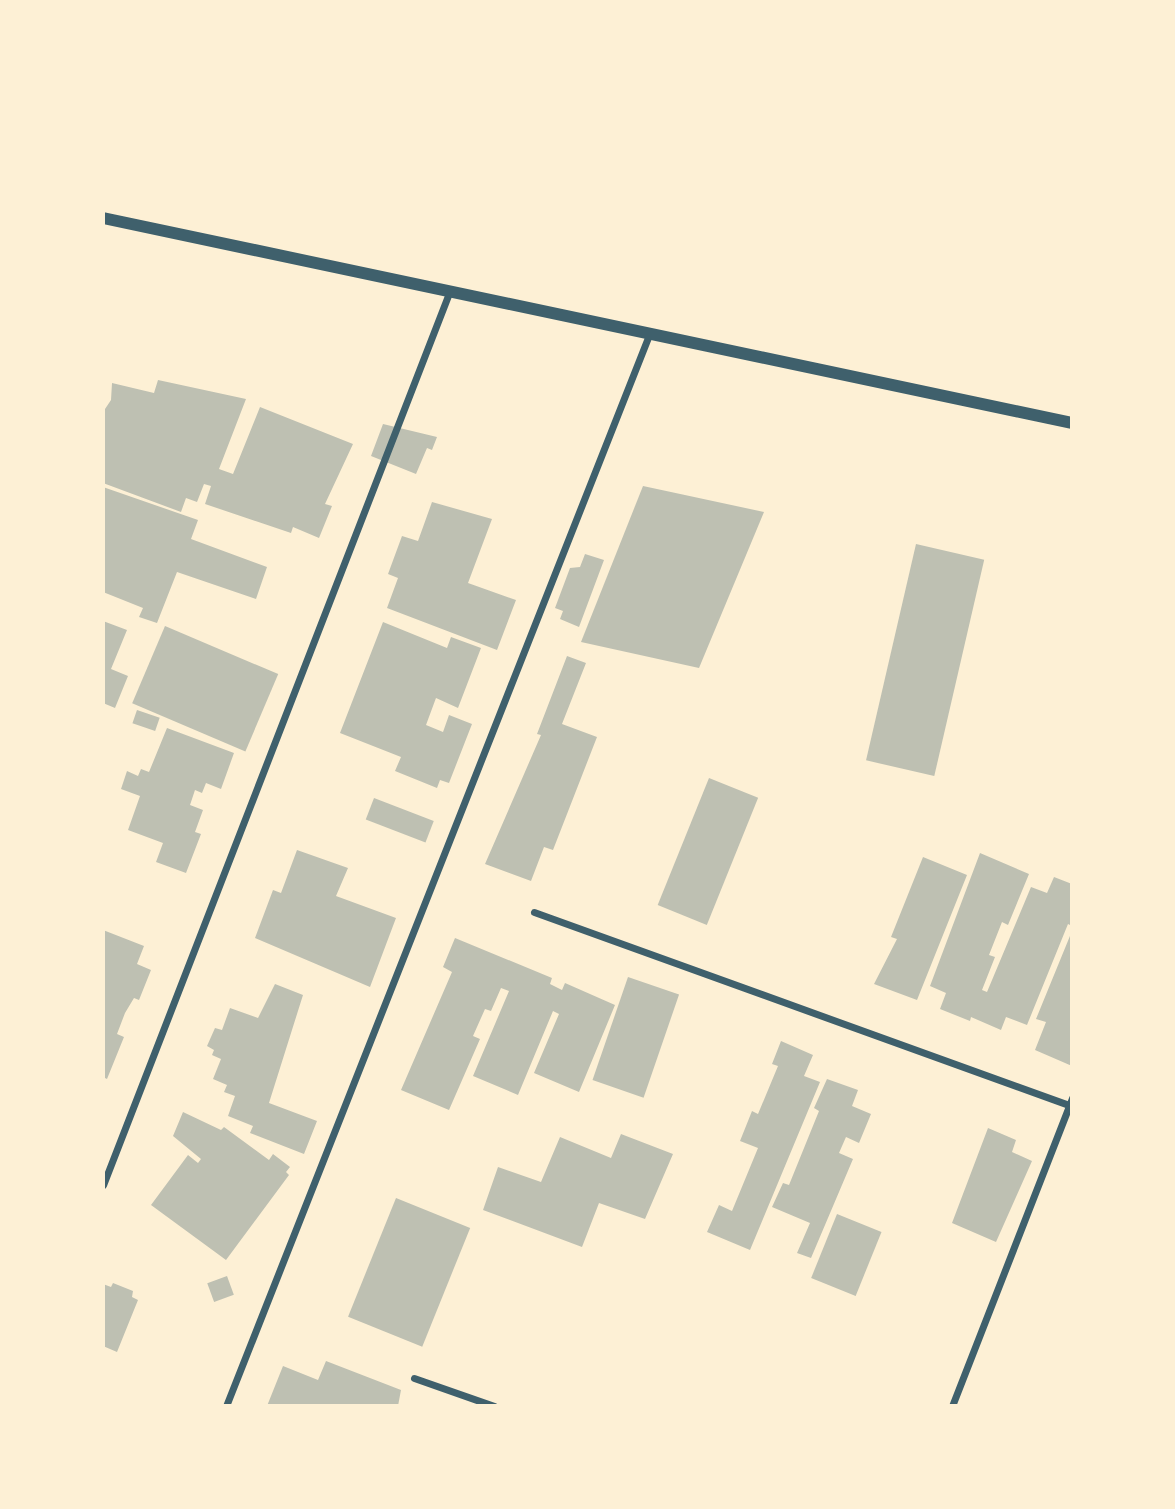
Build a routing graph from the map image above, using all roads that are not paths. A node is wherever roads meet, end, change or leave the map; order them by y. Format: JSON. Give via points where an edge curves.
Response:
{"nodes":[{"id":1,"x":103,"y":218,"type":"edge"},
{"id":2,"x":449,"y":293,"type":"junction"},
{"id":3,"x":649,"y":335,"type":"junction"},
{"id":4,"x":1072,"y":423,"type":"edge"},
{"id":5,"x":534,"y":912,"type":"dead end"},
{"id":6,"x":1070,"y":1102,"type":"edge"},
{"id":7,"x":103,"y":1185,"type":"edge"},
{"id":8,"x":414,"y":1378,"type":"dead end"},
{"id":9,"x":226,"y":1406,"type":"edge"},
{"id":10,"x":494,"y":1406,"type":"edge"},
{"id":11,"x":952,"y":1406,"type":"edge"}],
"edges":[{"from":1,"to":2,"type":"street"},
{"from":2,"to":3,"type":"street"},
{"from":2,"to":7,"type":"street"},
{"from":3,"to":4,"type":"street"},
{"from":3,"to":9,"type":"street"},
{"from":5,"to":6,"type":"street"},
{"from":6,"to":11,"type":"street"},
{"from":8,"to":10,"type":"street"}]}
